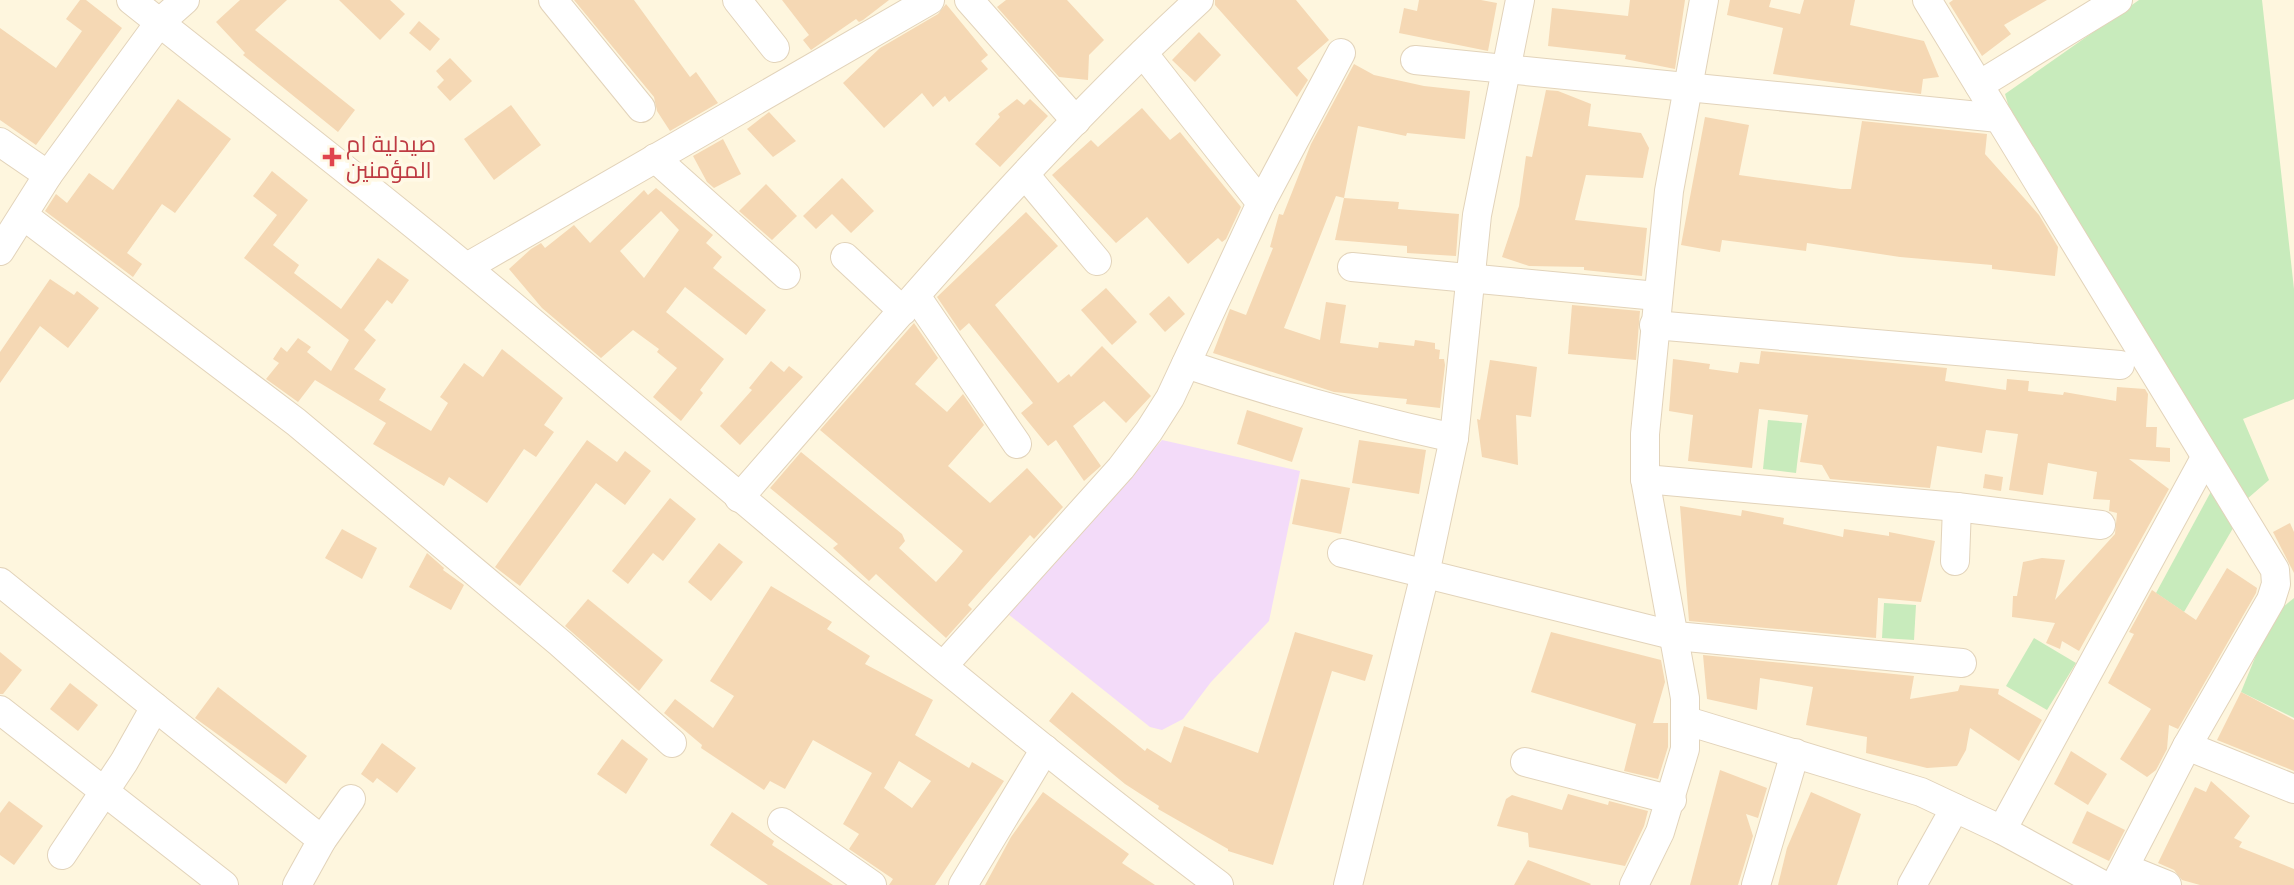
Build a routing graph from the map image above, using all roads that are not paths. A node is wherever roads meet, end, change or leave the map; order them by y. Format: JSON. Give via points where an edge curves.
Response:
{"nodes":[{"id":1,"x":131,"y":0,"type":"edge"},
{"id":2,"x":186,"y":0,"type":"edge"},
{"id":3,"x":553,"y":0,"type":"edge"},
{"id":4,"x":737,"y":0,"type":"edge"},
{"id":5,"x":930,"y":0,"type":"edge"},
{"id":6,"x":969,"y":0,"type":"edge"},
{"id":7,"x":1520,"y":0,"type":"edge"},
{"id":8,"x":1703,"y":0,"type":"edge"},
{"id":9,"x":1927,"y":0,"type":"edge"},
{"id":10,"x":2118,"y":0,"type":"edge"},
{"id":11,"x":1184,"y":5,"type":"edge"},
{"id":12,"x":159,"y":23,"type":"junction"},
{"id":13,"x":775,"y":48,"type":"dead end"},
{"id":14,"x":1143,"y":53,"type":"junction"},
{"id":15,"x":1341,"y":53,"type":"dead end"},
{"id":16,"x":1415,"y":60,"type":"dead end"},
{"id":17,"x":1505,"y":71,"type":"junction"},
{"id":18,"x":1979,"y":85,"type":"junction"},
{"id":19,"x":1687,"y":88,"type":"junction"},
{"id":20,"x":641,"y":108,"type":"dead end"},
{"id":21,"x":1999,"y":118,"type":"junction"},
{"id":22,"x":1076,"y":121,"type":"junction"},
{"id":23,"x":0,"y":142,"type":"edge"},
{"id":24,"x":655,"y":158,"type":"junction"},
{"id":25,"x":48,"y":175,"type":"junction"},
{"id":26,"x":1026,"y":176,"type":"junction"},
{"id":27,"x":1261,"y":203,"type":"junction"},
{"id":28,"x":24,"y":216,"type":"junction"},
{"id":29,"x":0,"y":251,"type":"edge"},
{"id":30,"x":845,"y":257,"type":"dead end"},
{"id":31,"x":1097,"y":261,"type":"dead end"},
{"id":32,"x":467,"y":267,"type":"junction"},
{"id":33,"x":1352,"y":267,"type":"dead end"},
{"id":34,"x":786,"y":275,"type":"dead end"},
{"id":35,"x":1470,"y":279,"type":"junction"},
{"id":36,"x":1657,"y":296,"type":"junction"},
{"id":37,"x":909,"y":303,"type":"junction"},
{"id":38,"x":1654,"y":324,"type":"junction"},
{"id":39,"x":1186,"y":364,"type":"junction"},
{"id":40,"x":2120,"y":365,"type":"dead end"},
{"id":41,"x":1454,"y":438,"type":"junction"},
{"id":42,"x":1017,"y":444,"type":"dead end"},
{"id":43,"x":2205,"y":458,"type":"junction"},
{"id":44,"x":1645,"y":479,"type":"junction"},
{"id":45,"x":739,"y":498,"type":"junction"},
{"id":46,"x":1957,"y":507,"type":"junction"},
{"id":47,"x":2101,"y":525,"type":"dead end"},
{"id":48,"x":1342,"y":553,"type":"dead end"},
{"id":49,"x":1955,"y":561,"type":"dead end"},
{"id":50,"x":1425,"y":574,"type":"junction"},
{"id":51,"x":0,"y":582,"type":"edge"},
{"id":52,"x":1676,"y":636,"type":"junction"},
{"id":53,"x":1962,"y":663,"type":"dead end"},
{"id":54,"x":944,"y":665,"type":"junction"},
{"id":55,"x":155,"y":707,"type":"junction"},
{"id":56,"x":0,"y":710,"type":"edge"},
{"id":57,"x":1687,"y":721,"type":"junction"},
{"id":58,"x":672,"y":743,"type":"dead end"},
{"id":59,"x":2187,"y":746,"type":"junction"},
{"id":60,"x":1045,"y":749,"type":"junction"},
{"id":61,"x":1795,"y":753,"type":"junction"},
{"id":62,"x":1525,"y":762,"type":"dead end"},
{"id":63,"x":2294,"y":789,"type":"edge"},
{"id":64,"x":104,"y":791,"type":"junction"},
{"id":65,"x":351,"y":800,"type":"dead end"},
{"id":66,"x":1672,"y":800,"type":"junction"},
{"id":67,"x":1955,"y":808,"type":"junction"},
{"id":68,"x":782,"y":822,"type":"dead end"},
{"id":69,"x":2002,"y":830,"type":"junction"},
{"id":70,"x":322,"y":840,"type":"junction"},
{"id":71,"x":62,"y":855,"type":"dead end"},
{"id":72,"x":2120,"y":876,"type":"edge"},
{"id":73,"x":223,"y":885,"type":"edge"},
{"id":74,"x":297,"y":885,"type":"edge"},
{"id":75,"x":872,"y":885,"type":"edge"},
{"id":76,"x":963,"y":885,"type":"edge"},
{"id":77,"x":1219,"y":885,"type":"edge"},
{"id":78,"x":1348,"y":885,"type":"edge"},
{"id":79,"x":1634,"y":885,"type":"edge"},
{"id":80,"x":1756,"y":885,"type":"edge"},
{"id":81,"x":1912,"y":885,"type":"edge"},
{"id":82,"x":2103,"y":885,"type":"edge"},
{"id":83,"x":2167,"y":885,"type":"edge"}],
"edges":[{"from":1,"to":12,"type":"street"},
{"from":2,"to":12,"type":"street"},
{"from":3,"to":20,"type":"street"},
{"from":4,"to":13,"type":"street"},
{"from":5,"to":24,"type":"street"},
{"from":6,"to":22,"type":"street"},
{"from":7,"to":17,"type":"street"},
{"from":8,"to":19,"type":"street"},
{"from":9,"to":18,"type":"street"},
{"from":10,"to":18,"type":"street"},
{"from":11,"to":14,"type":"street"},
{"from":12,"to":25,"type":"street"},
{"from":12,"to":32,"type":"street"},
{"from":14,"to":22,"type":"street"},
{"from":14,"to":27,"type":"street"},
{"from":15,"to":27,"type":"street"},
{"from":16,"to":17,"type":"street"},
{"from":17,"to":19,"type":"street"},
{"from":17,"to":35,"type":"street","via":[[1479,202]]},
{"from":18,"to":21,"type":"street"},
{"from":19,"to":21,"type":"street"},
{"from":19,"to":36,"type":"street"},
{"from":21,"to":43,"type":"street"},
{"from":22,"to":26,"type":"street"},
{"from":23,"to":25,"type":"street"},
{"from":24,"to":32,"type":"street"},
{"from":24,"to":34,"type":"street"},
{"from":25,"to":28,"type":"street"},
{"from":26,"to":31,"type":"street"},
{"from":26,"to":37,"type":"street"},
{"from":27,"to":39,"type":"street"},
{"from":28,"to":29,"type":"street"},
{"from":28,"to":58,"type":"street","via":[[296,422]]},
{"from":30,"to":37,"type":"street"},
{"from":32,"to":45,"type":"street"},
{"from":33,"to":35,"type":"street"},
{"from":35,"to":36,"type":"street"},
{"from":35,"to":41,"type":"street"},
{"from":36,"to":38,"type":"street"},
{"from":37,"to":42,"type":"street"},
{"from":37,"to":45,"type":"street"},
{"from":38,"to":40,"type":"street"},
{"from":38,"to":44,"type":"street","via":[[1646,399]]},
{"from":39,"to":41,"type":"street","via":[[1317,406]]},
{"from":39,"to":54,"type":"street","via":[[1170,398],[1121,468]]},
{"from":41,"to":50,"type":"street"},
{"from":43,"to":59,"type":"street","via":[[2275,570],[2276,584]]},
{"from":43,"to":69,"type":"street"},
{"from":44,"to":46,"type":"street"},
{"from":44,"to":52,"type":"street"},
{"from":45,"to":54,"type":"street"},
{"from":46,"to":47,"type":"street"},
{"from":46,"to":49,"type":"street"},
{"from":48,"to":50,"type":"street"},
{"from":50,"to":52,"type":"street"},
{"from":50,"to":78,"type":"street"},
{"from":51,"to":55,"type":"street"},
{"from":52,"to":53,"type":"street"},
{"from":52,"to":57,"type":"street"},
{"from":54,"to":60,"type":"street"},
{"from":55,"to":64,"type":"street"},
{"from":55,"to":70,"type":"street"},
{"from":56,"to":64,"type":"street"},
{"from":57,"to":61,"type":"street"},
{"from":57,"to":66,"type":"street"},
{"from":59,"to":63,"type":"street"},
{"from":59,"to":72,"type":"street"},
{"from":60,"to":76,"type":"street"},
{"from":60,"to":77,"type":"street"},
{"from":61,"to":67,"type":"street","via":[[1896,783]]},
{"from":61,"to":80,"type":"street"},
{"from":62,"to":66,"type":"street"},
{"from":64,"to":71,"type":"street"},
{"from":64,"to":73,"type":"street"},
{"from":65,"to":70,"type":"street"},
{"from":66,"to":79,"type":"street"},
{"from":67,"to":69,"type":"street"},
{"from":67,"to":81,"type":"street"},
{"from":68,"to":75,"type":"street"},
{"from":69,"to":82,"type":"street"},
{"from":70,"to":74,"type":"street"},
{"from":72,"to":83,"type":"street"}]}
